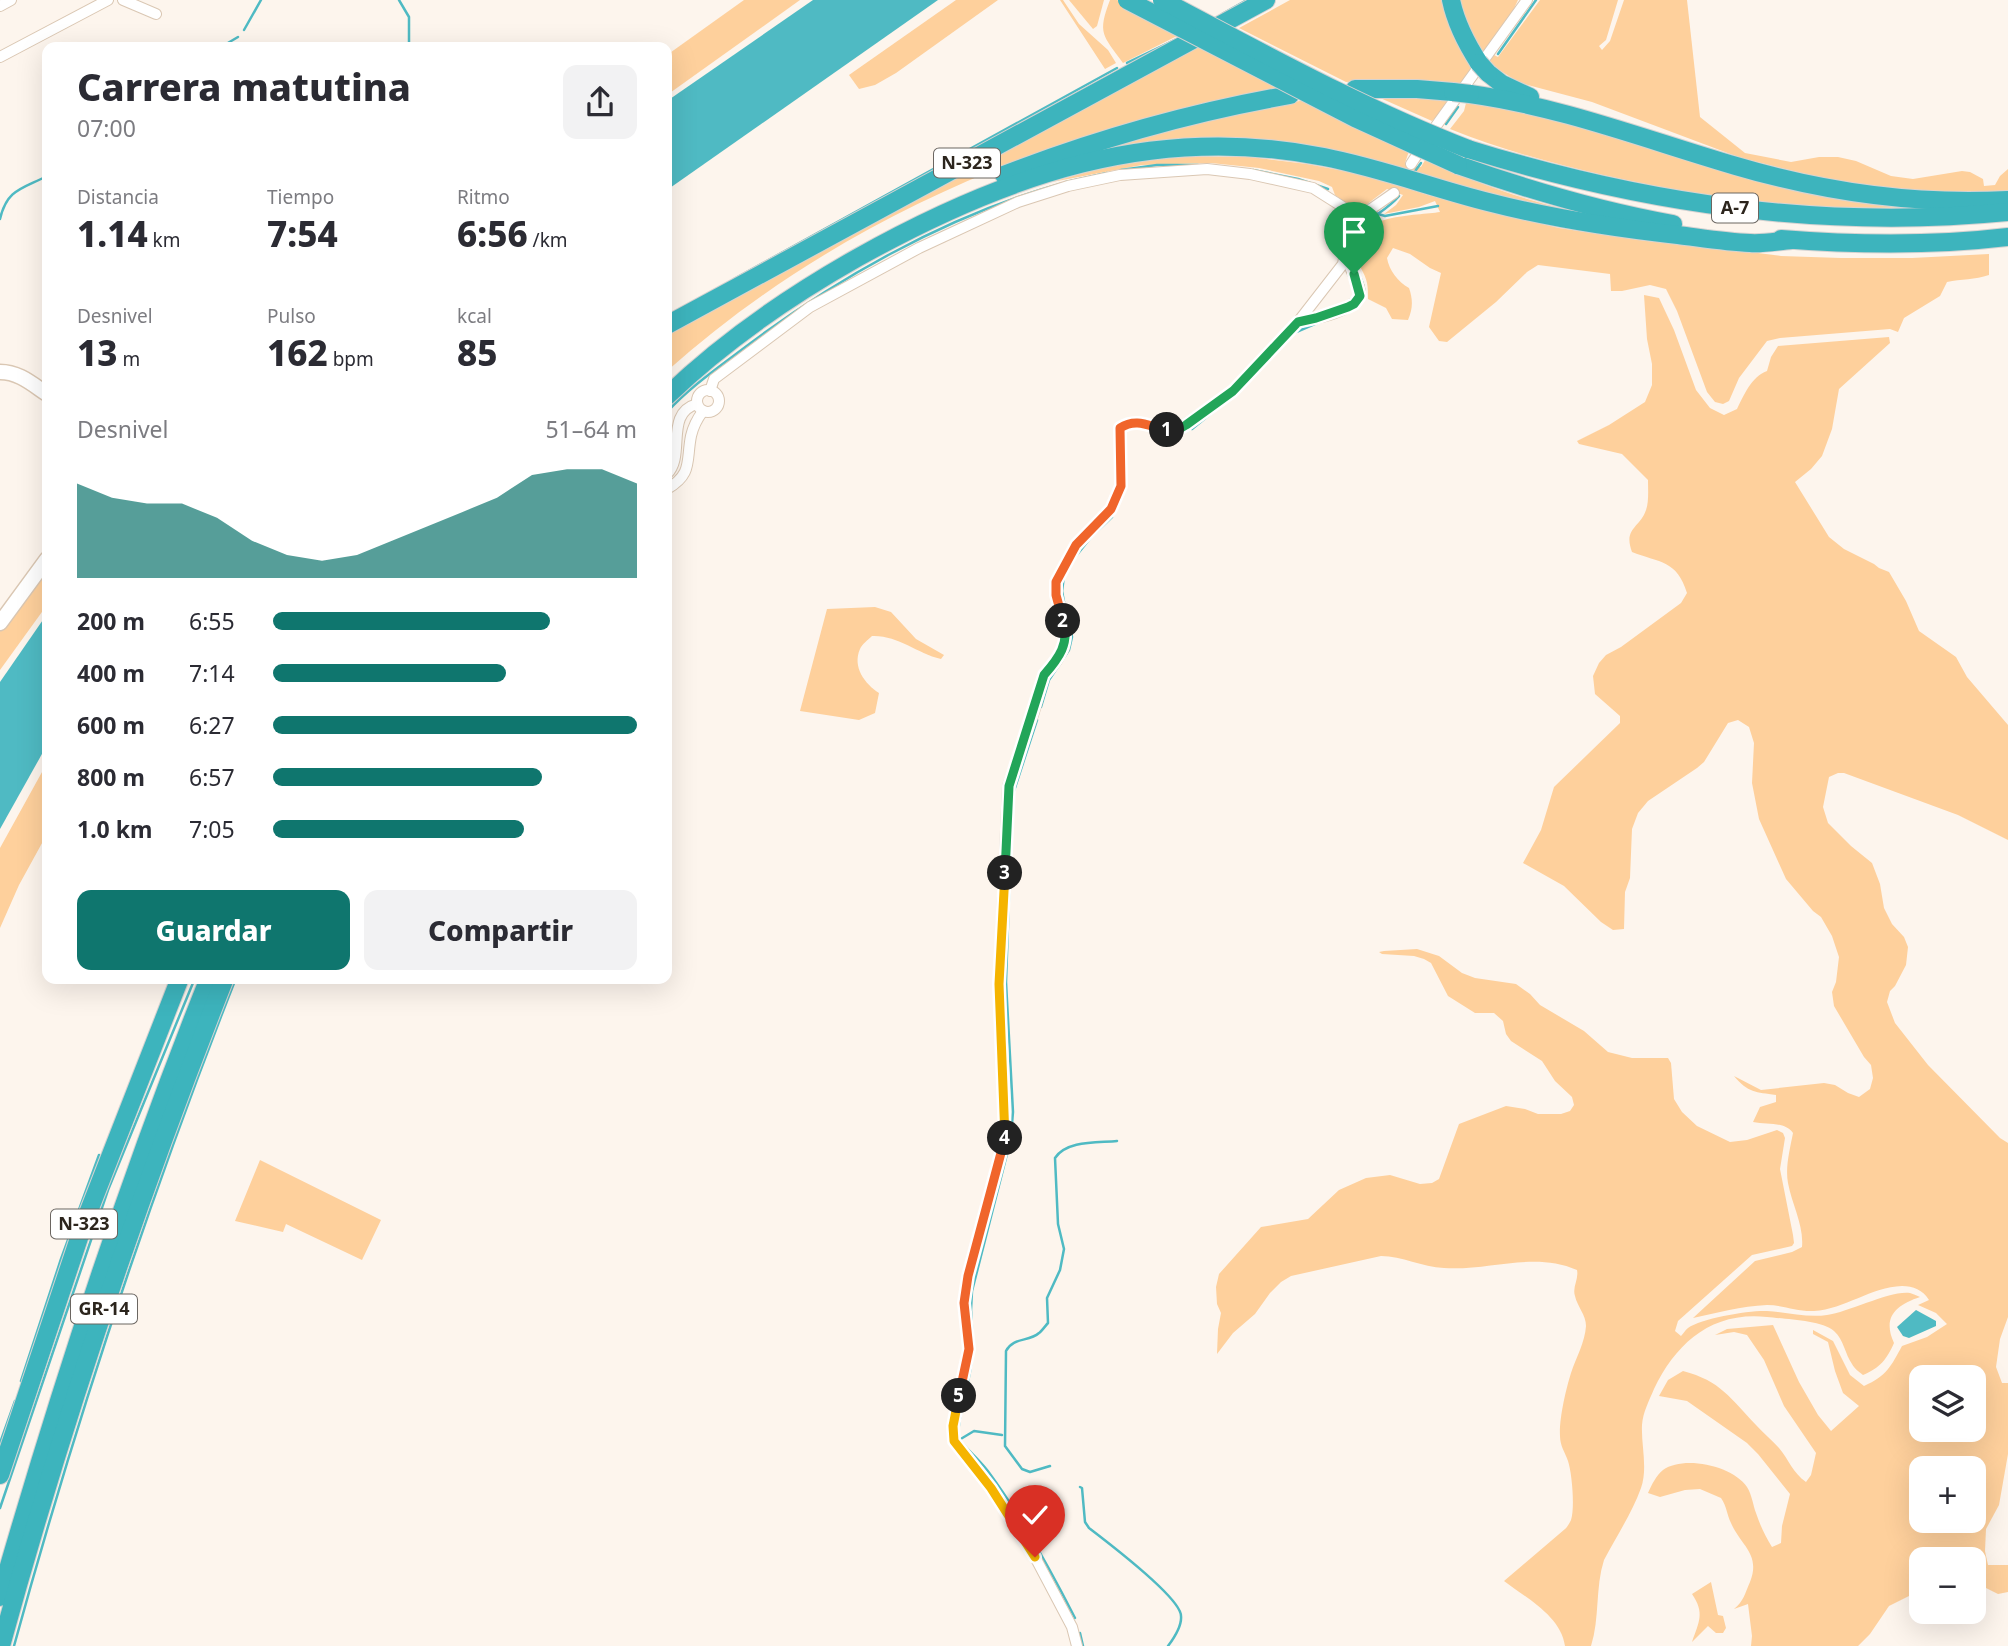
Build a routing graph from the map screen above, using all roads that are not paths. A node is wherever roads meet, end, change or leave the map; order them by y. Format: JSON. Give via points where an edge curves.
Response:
{"nodes":[{"id":1,"x":11,"y":0,"type":"edge"},
{"id":2,"x":107,"y":0,"type":"edge"},
{"id":3,"x":123,"y":0,"type":"edge"},
{"id":4,"x":1127,"y":0,"type":"edge"},
{"id":5,"x":1162,"y":0,"type":"edge"},
{"id":6,"x":1266,"y":0,"type":"edge"},
{"id":7,"x":1451,"y":0,"type":"edge"},
{"id":8,"x":1527,"y":0,"type":"edge"},
{"id":9,"x":0,"y":6,"type":"edge"},
{"id":10,"x":156,"y":14,"type":"dead end"},
{"id":11,"x":0,"y":57,"type":"edge"},
{"id":12,"x":1355,"y":89,"type":"dead end"},
{"id":13,"x":1290,"y":94,"type":"dead end"},
{"id":14,"x":1588,"y":119,"type":"junction"},
{"id":15,"x":1411,"y":164,"type":"dead end"},
{"id":16,"x":1394,"y":193,"type":"dead end"},
{"id":17,"x":2008,"y":200,"type":"edge"},
{"id":18,"x":2008,"y":212,"type":"edge"},
{"id":19,"x":1351,"y":219,"type":"junction"},
{"id":20,"x":2008,"y":237,"type":"edge"},
{"id":21,"x":1792,"y":240,"type":"junction"},
{"id":22,"x":1344,"y":254,"type":"junction"},
{"id":23,"x":672,"y":322,"type":"edge"},
{"id":24,"x":1298,"y":322,"type":"junction"},
{"id":25,"x":0,"y":372,"type":"edge"},
{"id":26,"x":672,"y":376,"type":"edge"},
{"id":27,"x":42,"y":390,"type":"edge"},
{"id":28,"x":710,"y":390,"type":"junction"},
{"id":29,"x":672,"y":391,"type":"edge"},
{"id":30,"x":700,"y":408,"type":"junction"},
{"id":31,"x":672,"y":467,"type":"edge"},
{"id":32,"x":672,"y":485,"type":"edge"},
{"id":33,"x":42,"y":566,"type":"edge"},
{"id":34,"x":0,"y":623,"type":"edge"},
{"id":35,"x":178,"y":984,"type":"edge"},
{"id":36,"x":207,"y":984,"type":"edge"},
{"id":37,"x":223,"y":984,"type":"edge"},
{"id":38,"x":0,"y":1475,"type":"edge"},
{"id":39,"x":0,"y":1597,"type":"edge"},
{"id":40,"x":1,"y":1646,"type":"edge"},
{"id":41,"x":1077,"y":1646,"type":"edge"}],
"edges":[{"from":1,"to":9,"type":"street"},
{"from":2,"to":11,"type":"street"},
{"from":3,"to":10,"type":"street"},
{"from":4,"to":21,"type":"highway","number":"A-7","bridge":true,"via":[[1354,118],[1458,165],[1544,194],[1644,219]]},
{"from":5,"to":18,"type":"highway","number":"A-7","bridge":true,"via":[[1370,108],[1468,149],[1526,167],[1658,197],[1746,210],[1837,218]]},
{"from":6,"to":23,"type":"highway","number":"N-323"},
{"from":7,"to":14,"type":"highway","via":[[1465,41],[1483,68],[1519,93],[1569,108]]},
{"from":8,"to":15,"type":"street"},
{"from":12,"to":14,"type":"highway","via":[[1461,93]]},
{"from":13,"to":26,"type":"highway","via":[[1142,127],[1052,157],[920,213],[807,276]]},
{"from":14,"to":17,"type":"highway","via":[[1737,166],[1837,190],[1922,200]]},
{"from":16,"to":19,"type":"street"},
{"from":19,"to":22,"type":"street"},
{"from":19,"to":28,"type":"street","via":[[1343,207],[1313,188],[1207,169],[1120,175],[1069,187],[1018,202],[919,248],[810,307],[714,379]]},
{"from":20,"to":21,"type":"highway","number":"A-7","via":[[1906,244]]},
{"from":21,"to":29,"type":"highway","via":[[1752,243],[1556,218],[1325,157],[1272,149],[1221,146],[1115,155],[1006,186],[895,237],[784,303]]},
{"from":22,"to":24,"type":"street","via":[[1343,264]]},
{"from":22,"to":24,"type":"street","via":[[1360,296],[1348,307]]},
{"from":24,"to":41,"type":"street","via":[[1233,391],[1176,431],[1146,423],[1120,428],[1121,486],[1111,509],[1076,545],[1056,582],[1066,630],[1064,648],[1044,675],[1009,786],[999,984],[1005,1140],[968,1276],[964,1303],[969,1349],[954,1441],[1035,1557],[1072,1627]]},
{"from":25,"to":27,"type":"street","via":[[23,377]]},
{"from":28,"to":30,"type":"street","via":[[700,394]]},
{"from":28,"to":30,"type":"street","via":[[718,405],[710,412]]},
{"from":30,"to":31,"type":"street","via":[[692,405],[683,413]]},
{"from":30,"to":32,"type":"street","via":[[687,467]]},
{"from":33,"to":34,"type":"street"},
{"from":35,"to":38,"type":"highway","number":"N-323","via":[[83,1226]]},
{"from":36,"to":39,"type":"highway","number":"GR-14","via":[[106,1257]]},
{"from":37,"to":40,"type":"highway","number":"GR-14","via":[[116,1274]]}]}
